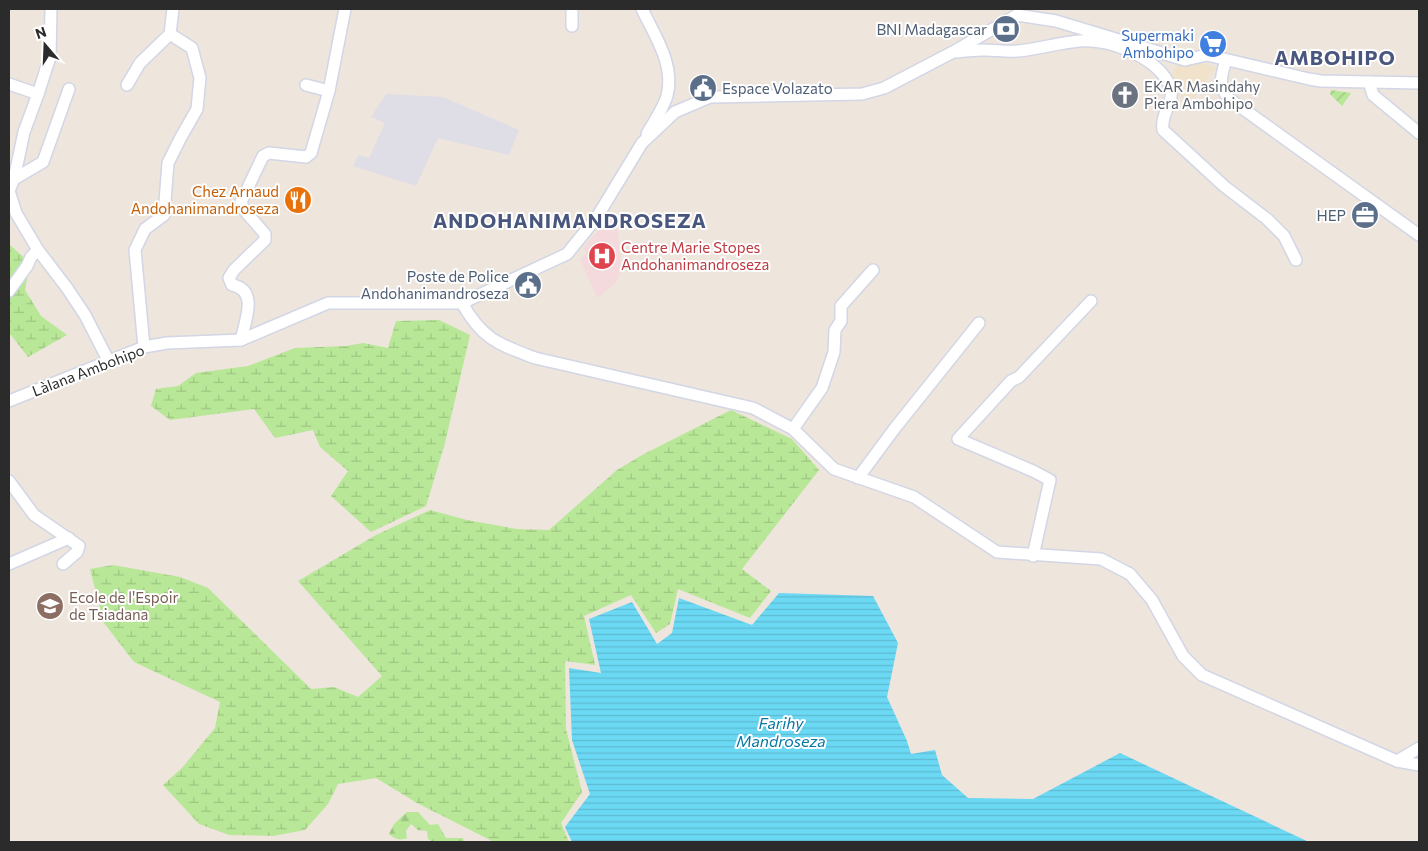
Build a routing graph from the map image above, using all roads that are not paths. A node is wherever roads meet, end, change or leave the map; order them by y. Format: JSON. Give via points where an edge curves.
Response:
{"nodes":[{"id":1,"x":51,"y":9,"type":"edge"},
{"id":2,"x":173,"y":9,"type":"edge"},
{"id":3,"x":345,"y":9,"type":"edge"},
{"id":4,"x":572,"y":9,"type":"edge"},
{"id":5,"x":642,"y":9,"type":"edge"},
{"id":6,"x":1017,"y":12,"type":"edge"},
{"id":7,"x":572,"y":26,"type":"dead end"},
{"id":8,"x":170,"y":34,"type":"junction"},
{"id":9,"x":953,"y":52,"type":"junction"},
{"id":10,"x":1226,"y":60,"type":"junction"},
{"id":11,"x":1369,"y":82,"type":"junction"},
{"id":12,"x":1419,"y":83,"type":"edge"},
{"id":13,"x":9,"y":84,"type":"edge"},
{"id":14,"x":127,"y":85,"type":"dead end"},
{"id":15,"x":306,"y":85,"type":"dead end"},
{"id":16,"x":69,"y":89,"type":"dead end"},
{"id":17,"x":329,"y":91,"type":"junction"},
{"id":18,"x":38,"y":94,"type":"junction"},
{"id":19,"x":1419,"y":133,"type":"edge"},
{"id":20,"x":642,"y":143,"type":"junction"},
{"id":21,"x":14,"y":180,"type":"junction"},
{"id":22,"x":9,"y":191,"type":"edge"},
{"id":23,"x":1419,"y":235,"type":"edge"},
{"id":24,"x":38,"y":250,"type":"junction"},
{"id":25,"x":1296,"y":260,"type":"dead end"},
{"id":26,"x":873,"y":270,"type":"dead end"},
{"id":27,"x":9,"y":291,"type":"edge"},
{"id":28,"x":1091,"y":301,"type":"dead end"},
{"id":29,"x":462,"y":303,"type":"junction"},
{"id":30,"x":979,"y":323,"type":"dead end"},
{"id":31,"x":241,"y":340,"type":"junction"},
{"id":32,"x":144,"y":347,"type":"junction"},
{"id":33,"x":110,"y":362,"type":"junction"},
{"id":34,"x":9,"y":401,"type":"edge"},
{"id":35,"x":793,"y":429,"type":"junction"},
{"id":36,"x":858,"y":478,"type":"junction"},
{"id":37,"x":9,"y":481,"type":"edge"},
{"id":38,"x":69,"y":538,"type":"junction"},
{"id":39,"x":1033,"y":556,"type":"junction"},
{"id":40,"x":9,"y":564,"type":"edge"},
{"id":41,"x":63,"y":564,"type":"dead end"},
{"id":42,"x":1419,"y":748,"type":"edge"},
{"id":43,"x":1397,"y":761,"type":"junction"},
{"id":44,"x":1419,"y":765,"type":"edge"}],
"edges":[{"from":1,"to":18,"type":"street","via":[[50,57]]},
{"from":2,"to":8,"type":"street"},
{"from":3,"to":17,"type":"street"},
{"from":4,"to":7,"type":"street"},
{"from":5,"to":20,"type":"street","via":[[663,52],[669,74],[666,97]]},
{"from":6,"to":9,"type":"street","name":"Làlana Ambohipo"},
{"from":6,"to":10,"type":"street","via":[[1185,60],[1207,55]]},
{"from":8,"to":14,"type":"street","via":[[140,63]]},
{"from":8,"to":32,"type":"street","via":[[192,48],[200,78],[197,109],[168,163],[164,215],[144,229],[135,250]]},
{"from":9,"to":20,"type":"street","name":"Làlana Ambohipo","via":[[884,88],[862,94],[710,97],[676,112]]},
{"from":9,"to":25,"type":"street","via":[[1017,52],[1080,41],[1116,46],[1135,53],[1148,61],[1170,86],[1172,93],[1161,121],[1162,130],[1224,186],[1267,219],[1284,236]]},
{"from":10,"to":11,"type":"street","via":[[1309,79]]},
{"from":10,"to":23,"type":"street","via":[[1220,79],[1228,98]]},
{"from":11,"to":12,"type":"street"},
{"from":11,"to":19,"type":"street","via":[[1373,95]]},
{"from":13,"to":18,"type":"street"},
{"from":15,"to":17,"type":"street"},
{"from":16,"to":21,"type":"street","via":[[43,162]]},
{"from":17,"to":31,"type":"street","via":[[311,153],[306,157],[269,153],[263,156],[242,202],[244,210],[265,234],[265,240],[229,278],[232,285],[246,291],[248,299]]},
{"from":18,"to":21,"type":"street","via":[[24,132]]},
{"from":20,"to":29,"type":"street","name":"Làlana Ambohipo","via":[[597,217],[567,254]]},
{"from":21,"to":22,"type":"street"},
{"from":22,"to":24,"type":"street","via":[[16,214]]},
{"from":24,"to":27,"type":"street"},
{"from":24,"to":33,"type":"street","via":[[85,315]]},
{"from":26,"to":35,"type":"street","via":[[841,306],[834,352],[822,388]]},
{"from":28,"to":39,"type":"street","via":[[958,439],[1050,480]]},
{"from":29,"to":31,"type":"street","name":"Làlana Ambohipo","via":[[328,303]]},
{"from":29,"to":35,"type":"street","via":[[472,321],[508,348],[535,358],[753,408]]},
{"from":30,"to":36,"type":"street"},
{"from":31,"to":32,"type":"street","name":"Làlana Ambohipo"},
{"from":32,"to":33,"type":"street","name":"Làlana Ambohipo"},
{"from":33,"to":34,"type":"street","name":"Làlana Ambohipo"},
{"from":35,"to":36,"type":"street","via":[[834,469]]},
{"from":36,"to":39,"type":"street","via":[[914,497],[997,552]]},
{"from":37,"to":38,"type":"street","via":[[34,515]]},
{"from":38,"to":40,"type":"street"},
{"from":38,"to":41,"type":"street","via":[[80,548]]},
{"from":39,"to":43,"type":"street","via":[[1101,559],[1130,574],[1152,600],[1183,656],[1202,675]]},
{"from":42,"to":43,"type":"street"},
{"from":43,"to":44,"type":"street"}]}
